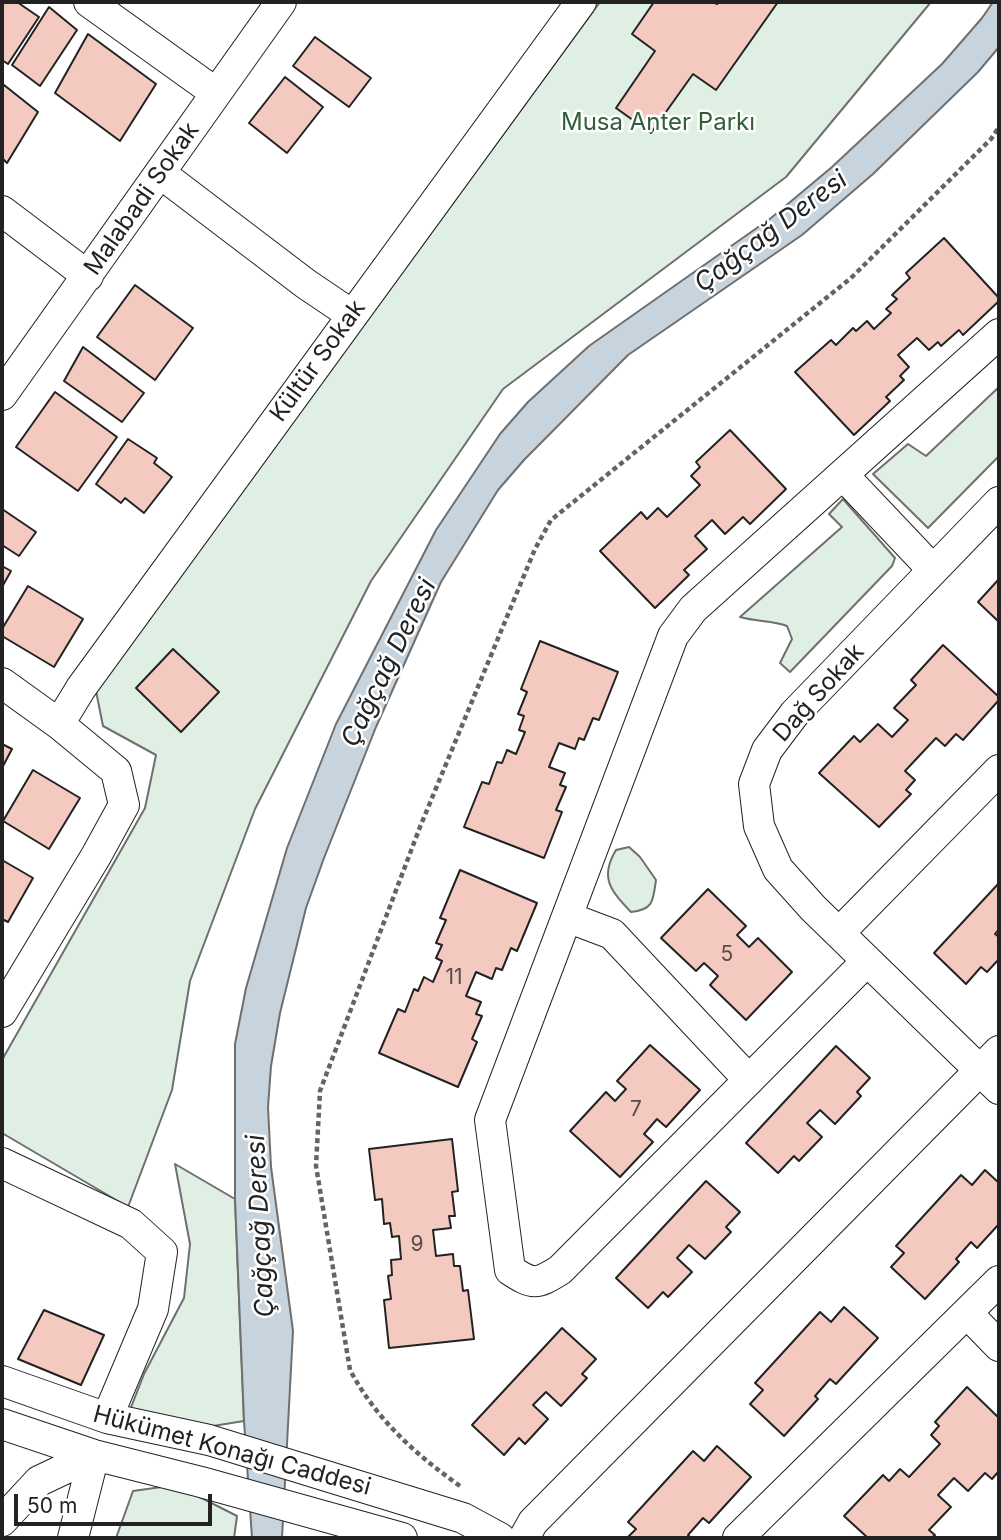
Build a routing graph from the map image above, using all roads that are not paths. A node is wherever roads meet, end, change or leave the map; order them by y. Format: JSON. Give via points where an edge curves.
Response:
{"nodes":[{"id":1,"x":89,"y":2,"type":"edge"},
{"id":2,"x":281,"y":2,"type":"edge"},
{"id":3,"x":581,"y":2,"type":"edge"},
{"id":4,"x":216,"y":93,"type":"junction"},
{"id":5,"x":160,"y":173,"type":"junction"},
{"id":6,"x":2,"y":211,"type":"edge"},
{"id":7,"x":88,"y":276,"type":"junction"},
{"id":8,"x":352,"y":315,"type":"junction"},
{"id":9,"x":999,"y":334,"type":"edge"},
{"id":10,"x":2,"y":395,"type":"edge"},
{"id":11,"x":843,"y":475,"type":"junction"},
{"id":12,"x":999,"y":502,"type":"edge"},
{"id":13,"x":933,"y":570,"type":"junction"},
{"id":14,"x":2,"y":683,"type":"edge"},
{"id":15,"x":59,"y":724,"type":"junction"},
{"id":16,"x":999,"y":770,"type":"edge"},
{"id":17,"x":567,"y":916,"type":"junction"},
{"id":18,"x":839,"y":933,"type":"junction"},
{"id":19,"x":867,"y":961,"type":"junction"},
{"id":20,"x":2,"y":1012,"type":"edge"},
{"id":21,"x":993,"y":1070,"type":"edge"},
{"id":22,"x":749,"y":1080,"type":"junction"},
{"id":23,"x":2,"y":1163,"type":"edge"},
{"id":24,"x":999,"y":1281,"type":"edge"},
{"id":25,"x":967,"y":1314,"type":"junction"},
{"id":26,"x":999,"y":1346,"type":"edge"},
{"id":27,"x":2,"y":1381,"type":"edge"},
{"id":28,"x":107,"y":1418,"type":"junction"},
{"id":29,"x":2,"y":1424,"type":"edge"},
{"id":30,"x":94,"y":1455,"type":"junction"},
{"id":31,"x":2,"y":1521,"type":"edge"},
{"id":32,"x":753,"y":1534,"type":"edge"},
{"id":33,"x":73,"y":1538,"type":"edge"},
{"id":34,"x":402,"y":1538,"type":"edge"},
{"id":35,"x":500,"y":1538,"type":"edge"},
{"id":36,"x":524,"y":1538,"type":"edge"}],
"edges":[{"from":1,"to":4,"type":"street"},
{"from":2,"to":4,"type":"street","name":"Malabadi Sokak"},
{"from":3,"to":8,"type":"street","name":"Kültür Sokak"},
{"from":4,"to":5,"type":"street","name":"Malabadi Sokak"},
{"from":5,"to":7,"type":"street","name":"Malabadi Sokak"},
{"from":5,"to":8,"type":"street"},
{"from":6,"to":7,"type":"street"},
{"from":7,"to":10,"type":"street","name":"Malabadi Sokak"},
{"from":8,"to":15,"type":"street","name":"Kültür Sokak"},
{"from":9,"to":11,"type":"street"},
{"from":11,"to":13,"type":"street"},
{"from":11,"to":17,"type":"street","via":[[694,609],[673,636]]},
{"from":12,"to":13,"type":"street","name":"Dağ Sokak"},
{"from":13,"to":18,"type":"street","name":"Dağ Sokak","via":[[795,713],[767,750],[754,784],[759,826],[778,869]]},
{"from":14,"to":15,"type":"street"},
{"from":15,"to":20,"type":"street","via":[[117,771],[124,805]]},
{"from":16,"to":18,"type":"street"},
{"from":17,"to":22,"type":"street","via":[[612,934]]},
{"from":17,"to":22,"type":"street","via":[[490,1119],[510,1270],[528,1282],[542,1281],[560,1270]]},
{"from":18,"to":19,"type":"street","name":"Dağ Sokak"},
{"from":19,"to":21,"type":"street","name":"Dağ Sokak"},
{"from":19,"to":22,"type":"street"},
{"from":21,"to":36,"type":"street","via":[[533,1522]]},
{"from":23,"to":28,"type":"street","via":[[131,1224],[162,1252],[153,1309]]},
{"from":24,"to":25,"type":"street"},
{"from":25,"to":26,"type":"street"},
{"from":25,"to":32,"type":"street"},
{"from":27,"to":28,"type":"street","name":"Hükümet Konağı Caddesi"},
{"from":28,"to":35,"type":"street","name":"Hükümet Konağı Caddesi","via":[[209,1440],[463,1518]]},
{"from":29,"to":30,"type":"street","name":"Hükümet Konağı Caddesi"},
{"from":30,"to":31,"type":"street","via":[[39,1481]]},
{"from":30,"to":33,"type":"street"},
{"from":30,"to":34,"type":"street","name":"Hükümet Konağı Caddesi"}]}
